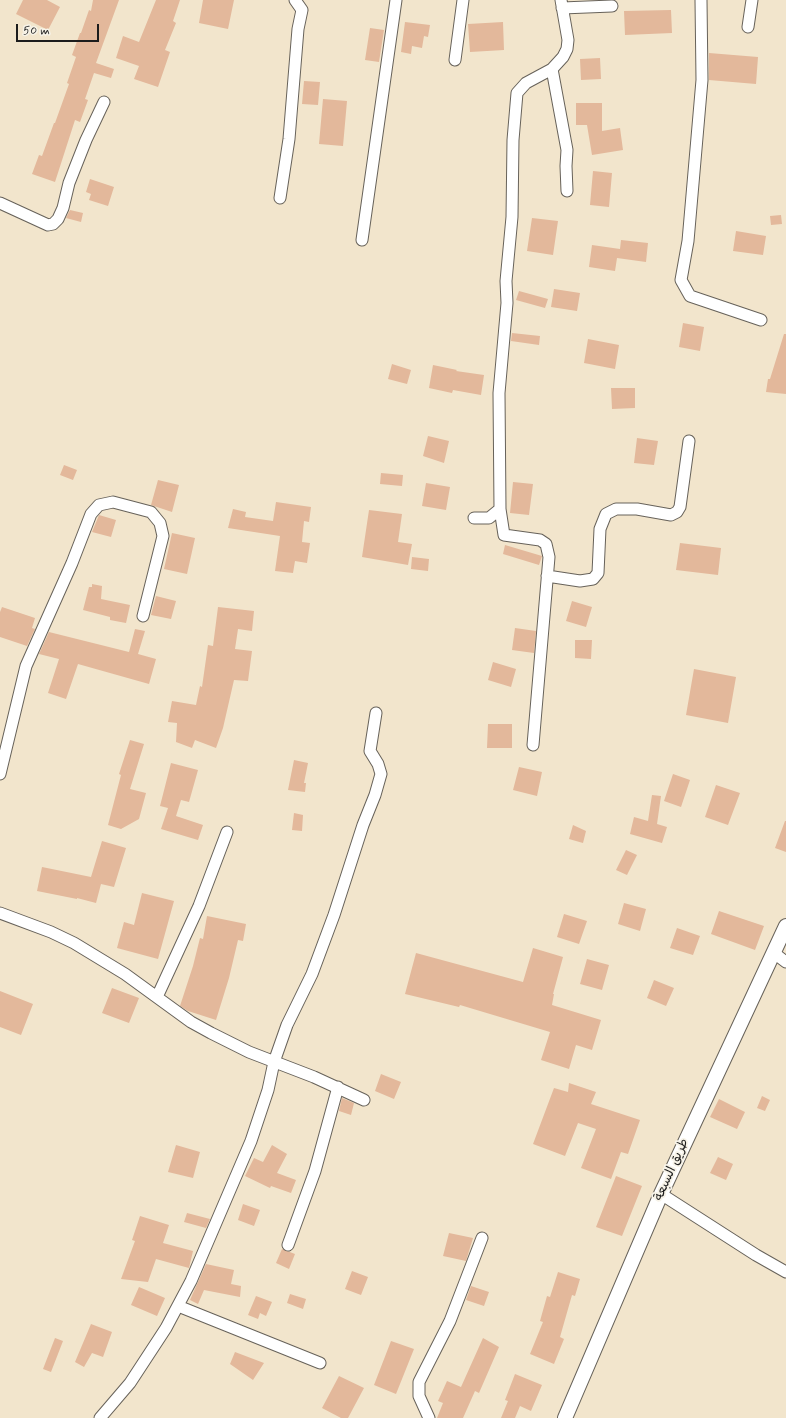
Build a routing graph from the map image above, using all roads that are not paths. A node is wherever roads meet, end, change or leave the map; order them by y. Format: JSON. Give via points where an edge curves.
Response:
{"nodes":[{"id":1,"x":295,"y":0,"type":"edge"},
{"id":2,"x":396,"y":0,"type":"edge"},
{"id":3,"x":463,"y":0,"type":"edge"},
{"id":4,"x":701,"y":0,"type":"edge"},
{"id":5,"x":752,"y":0,"type":"edge"},
{"id":6,"x":561,"y":4,"type":"edge"},
{"id":7,"x":612,"y":6,"type":"dead end"},
{"id":8,"x":748,"y":27,"type":"dead end"},
{"id":9,"x":456,"y":60,"type":"dead end"},
{"id":10,"x":552,"y":69,"type":"junction"},
{"id":11,"x":104,"y":102,"type":"dead end"},
{"id":12,"x":567,"y":191,"type":"dead end"},
{"id":13,"x":280,"y":198,"type":"dead end"},
{"id":14,"x":0,"y":203,"type":"edge"},
{"id":15,"x":362,"y":240,"type":"dead end"},
{"id":16,"x":761,"y":320,"type":"dead end"},
{"id":17,"x":689,"y":441,"type":"dead end"},
{"id":18,"x":500,"y":509,"type":"junction"},
{"id":19,"x":474,"y":518,"type":"dead end"},
{"id":20,"x":547,"y":576,"type":"junction"},
{"id":21,"x":143,"y":616,"type":"dead end"},
{"id":22,"x":376,"y":712,"type":"dead end"},
{"id":23,"x":533,"y":745,"type":"dead end"},
{"id":24,"x":0,"y":774,"type":"edge"},
{"id":25,"x":227,"y":832,"type":"dead end"},
{"id":26,"x":0,"y":914,"type":"edge"},
{"id":27,"x":786,"y":926,"type":"edge"},
{"id":28,"x":774,"y":953,"type":"junction"},
{"id":29,"x":786,"y":962,"type":"edge"},
{"id":30,"x":157,"y":997,"type":"junction"},
{"id":31,"x":274,"y":1062,"type":"junction"},
{"id":32,"x":338,"y":1087,"type":"junction"},
{"id":33,"x":364,"y":1100,"type":"dead end"},
{"id":34,"x":661,"y":1194,"type":"junction"},
{"id":35,"x":482,"y":1238,"type":"dead end"},
{"id":36,"x":288,"y":1245,"type":"dead end"},
{"id":37,"x":786,"y":1272,"type":"edge"},
{"id":38,"x":178,"y":1306,"type":"junction"},
{"id":39,"x":320,"y":1363,"type":"dead end"},
{"id":40,"x":569,"y":1417,"type":"edge"},
{"id":41,"x":100,"y":1418,"type":"edge"},
{"id":42,"x":429,"y":1418,"type":"edge"}],
"edges":[{"from":1,"to":13,"type":"street","via":[[302,10],[298,29],[289,139]]},
{"from":2,"to":15,"type":"street"},
{"from":3,"to":9,"type":"street"},
{"from":4,"to":16,"type":"street","via":[[702,80],[688,241],[682,280],[690,296]]},
{"from":5,"to":8,"type":"street"},
{"from":6,"to":7,"type":"street"},
{"from":6,"to":10,"type":"street","via":[[568,40],[567,49]]},
{"from":10,"to":12,"type":"street","via":[[567,150]]},
{"from":10,"to":18,"type":"street","via":[[526,83],[517,93],[513,140],[512,217],[506,281],[507,302],[499,394]]},
{"from":11,"to":14,"type":"street","via":[[69,183],[63,208],[53,224],[48,225]]},
{"from":17,"to":20,"type":"street","via":[[680,507],[677,512],[671,515],[616,509],[606,514],[600,529],[598,573],[593,579]]},
{"from":18,"to":19,"type":"street","via":[[489,518]]},
{"from":18,"to":20,"type":"street","via":[[504,535],[540,540],[546,544],[549,557]]},
{"from":20,"to":23,"type":"street"},
{"from":21,"to":24,"type":"street","via":[[163,536],[160,523],[151,512],[114,502],[99,505],[91,514],[26,666]]},
{"from":22,"to":31,"type":"street","via":[[370,751],[381,774],[377,788],[312,974],[287,1025]]},
{"from":25,"to":30,"type":"street","via":[[199,906]]},
{"from":26,"to":30,"type":"street","via":[[74,943],[120,970]]},
{"from":27,"to":28,"type":"street","name":"طريق السبعة"},
{"from":28,"to":29,"type":"street"},
{"from":28,"to":34,"type":"street","name":"طريق السبعة"},
{"from":30,"to":31,"type":"street","via":[[191,1022]]},
{"from":31,"to":32,"type":"street"},
{"from":31,"to":38,"type":"street","via":[[268,1090],[248,1148]]},
{"from":32,"to":33,"type":"street"},
{"from":32,"to":36,"type":"street","via":[[315,1171]]},
{"from":34,"to":37,"type":"street"},
{"from":34,"to":40,"type":"street","name":"طريق السبعة"},
{"from":35,"to":42,"type":"street","via":[[450,1320],[419,1382],[418,1396]]},
{"from":38,"to":39,"type":"street"},
{"from":38,"to":41,"type":"street","via":[[130,1383]]}]}
